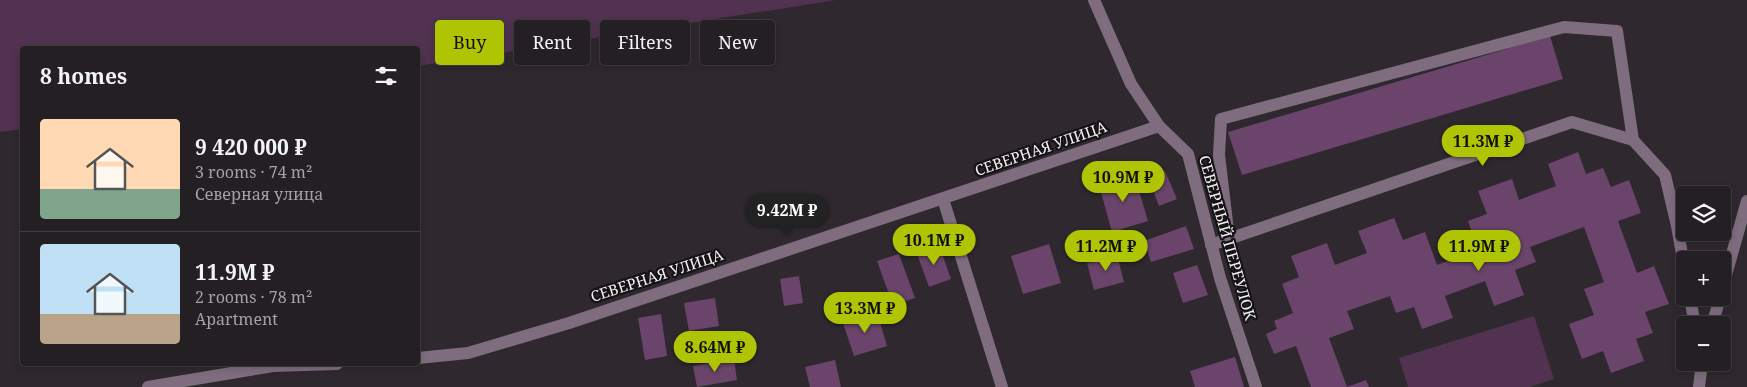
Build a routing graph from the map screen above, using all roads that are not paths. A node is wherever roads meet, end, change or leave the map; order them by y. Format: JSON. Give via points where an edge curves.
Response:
{"nodes":[{"id":1,"x":1094,"y":0,"type":"edge"},
{"id":2,"x":1159,"y":126,"type":"junction"},
{"id":3,"x":1633,"y":140,"type":"junction"},
{"id":4,"x":943,"y":199,"type":"junction"},
{"id":5,"x":1747,"y":201,"type":"edge"},
{"id":6,"x":1229,"y":239,"type":"junction"},
{"id":7,"x":1211,"y":245,"type":"junction"},
{"id":8,"x":1681,"y":251,"type":"edge"},
{"id":9,"x":1731,"y":257,"type":"edge"},
{"id":10,"x":420,"y":358,"type":"edge"},
{"id":11,"x":273,"y":366,"type":"edge"},
{"id":12,"x":1701,"y":371,"type":"edge"},
{"id":13,"x":148,"y":387,"type":"edge"},
{"id":14,"x":1002,"y":387,"type":"edge"},
{"id":15,"x":1256,"y":387,"type":"edge"},
{"id":16,"x":1699,"y":387,"type":"edge"}],
"edges":[{"from":1,"to":2,"type":"street","name":"СЕВЕРНЫЙ ПЕРЕУЛОК","via":[[1131,84]]},
{"from":2,"to":4,"type":"street","name":"СЕВЕРНАЯ УЛИЦА"},
{"from":2,"to":7,"type":"street","name":"СЕВЕРНЫЙ ПЕРЕУЛОК","via":[[1188,154]]},
{"from":3,"to":6,"type":"street","via":[[1572,122]]},
{"from":3,"to":6,"type":"street","via":[[1617,31],[1564,27],[1221,119],[1219,155]]},
{"from":3,"to":8,"type":"street","via":[[1665,175]]},
{"from":4,"to":10,"type":"street","name":"СЕВЕРНАЯ УЛИЦА","via":[[468,353]]},
{"from":4,"to":14,"type":"street"},
{"from":5,"to":9,"type":"street"},
{"from":6,"to":7,"type":"street"},
{"from":7,"to":15,"type":"street","name":"СЕВЕРНЫЙ ПЕРЕУЛОК"},
{"from":11,"to":13,"type":"street"},
{"from":12,"to":16,"type":"street"}]}
